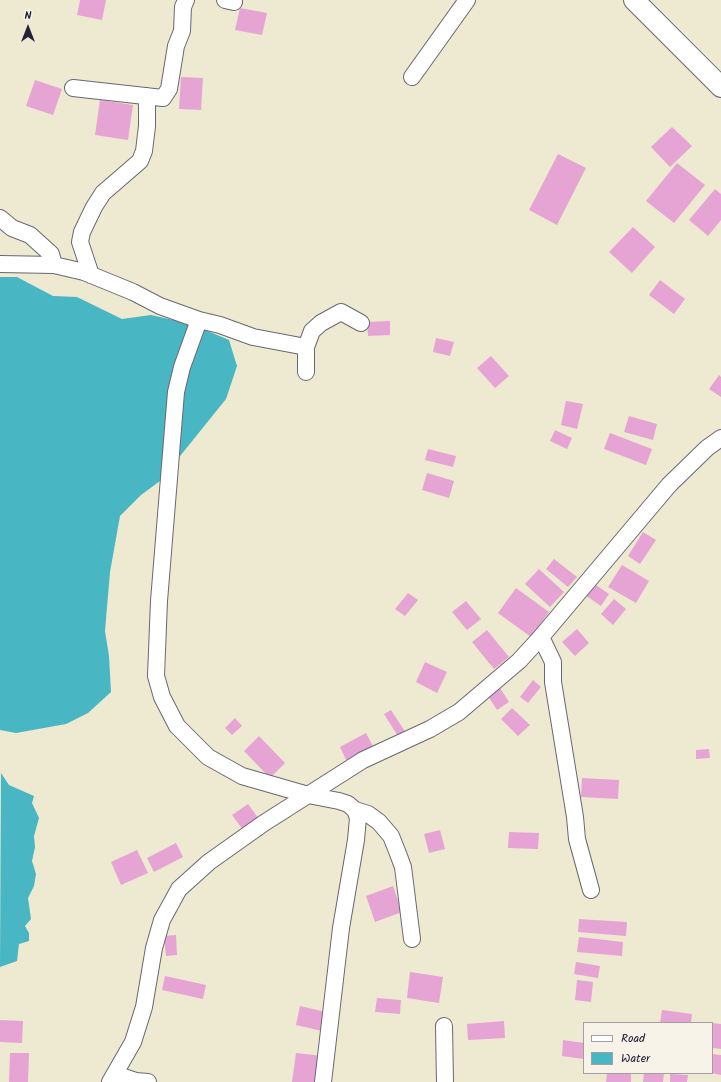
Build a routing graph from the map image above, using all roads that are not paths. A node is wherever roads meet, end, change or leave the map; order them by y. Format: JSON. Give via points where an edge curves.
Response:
{"nodes":[{"id":1,"x":186,"y":0,"type":"edge"},
{"id":2,"x":467,"y":0,"type":"edge"},
{"id":3,"x":634,"y":0,"type":"edge"},
{"id":4,"x":412,"y":77,"type":"dead end"},
{"id":5,"x":721,"y":87,"type":"edge"},
{"id":6,"x":74,"y":88,"type":"dead end"},
{"id":7,"x":147,"y":96,"type":"junction"},
{"id":8,"x":0,"y":218,"type":"edge"},
{"id":9,"x":0,"y":264,"type":"edge"},
{"id":10,"x":54,"y":265,"type":"junction"},
{"id":11,"x":90,"y":275,"type":"junction"},
{"id":12,"x":199,"y":320,"type":"junction"},
{"id":13,"x":362,"y":323,"type":"dead end"},
{"id":14,"x":306,"y":347,"type":"junction"},
{"id":15,"x":306,"y":372,"type":"dead end"},
{"id":16,"x":721,"y":438,"type":"edge"},
{"id":17,"x":541,"y":637,"type":"junction"},
{"id":18,"x":308,"y":795,"type":"junction"},
{"id":19,"x":355,"y":810,"type":"junction"},
{"id":20,"x":591,"y":890,"type":"dead end"},
{"id":21,"x":412,"y":939,"type":"dead end"},
{"id":22,"x":444,"y":1026,"type":"dead end"},
{"id":23,"x":112,"y":1078,"type":"edge"},
{"id":24,"x":148,"y":1082,"type":"edge"},
{"id":25,"x":323,"y":1082,"type":"edge"},
{"id":26,"x":445,"y":1082,"type":"edge"}],
"edges":[{"from":1,"to":7,"type":"street","via":[[169,88],[163,98]]},
{"from":2,"to":4,"type":"street"},
{"from":3,"to":5,"type":"street"},
{"from":6,"to":7,"type":"street"},
{"from":7,"to":11,"type":"street","via":[[147,126],[140,161],[103,192],[82,232],[80,242]]},
{"from":8,"to":10,"type":"street","via":[[12,228],[30,235],[51,254]]},
{"from":9,"to":10,"type":"street"},
{"from":10,"to":11,"type":"street"},
{"from":11,"to":12,"type":"street"},
{"from":12,"to":14,"type":"street","via":[[252,337]]},
{"from":12,"to":18,"type":"street","via":[[176,392],[159,601],[156,676],[162,697],[177,726],[208,757],[242,776]]},
{"from":13,"to":14,"type":"street","via":[[341,312],[312,331]]},
{"from":14,"to":15,"type":"street"},
{"from":16,"to":17,"type":"street","via":[[707,448],[669,486]]},
{"from":17,"to":18,"type":"street","via":[[519,661],[459,712],[430,729],[363,760]]},
{"from":17,"to":20,"type":"street","via":[[553,662],[553,682],[576,817],[577,840]]},
{"from":18,"to":19,"type":"street","via":[[339,801]]},
{"from":18,"to":23,"type":"street","via":[[209,862],[179,889],[162,920],[154,948],[144,1007],[133,1042]]},
{"from":19,"to":21,"type":"street","via":[[368,814],[391,836],[403,866]]},
{"from":19,"to":25,"type":"street","via":[[358,818],[356,840],[341,928]]},
{"from":22,"to":26,"type":"street"},
{"from":23,"to":24,"type":"street"}]}
